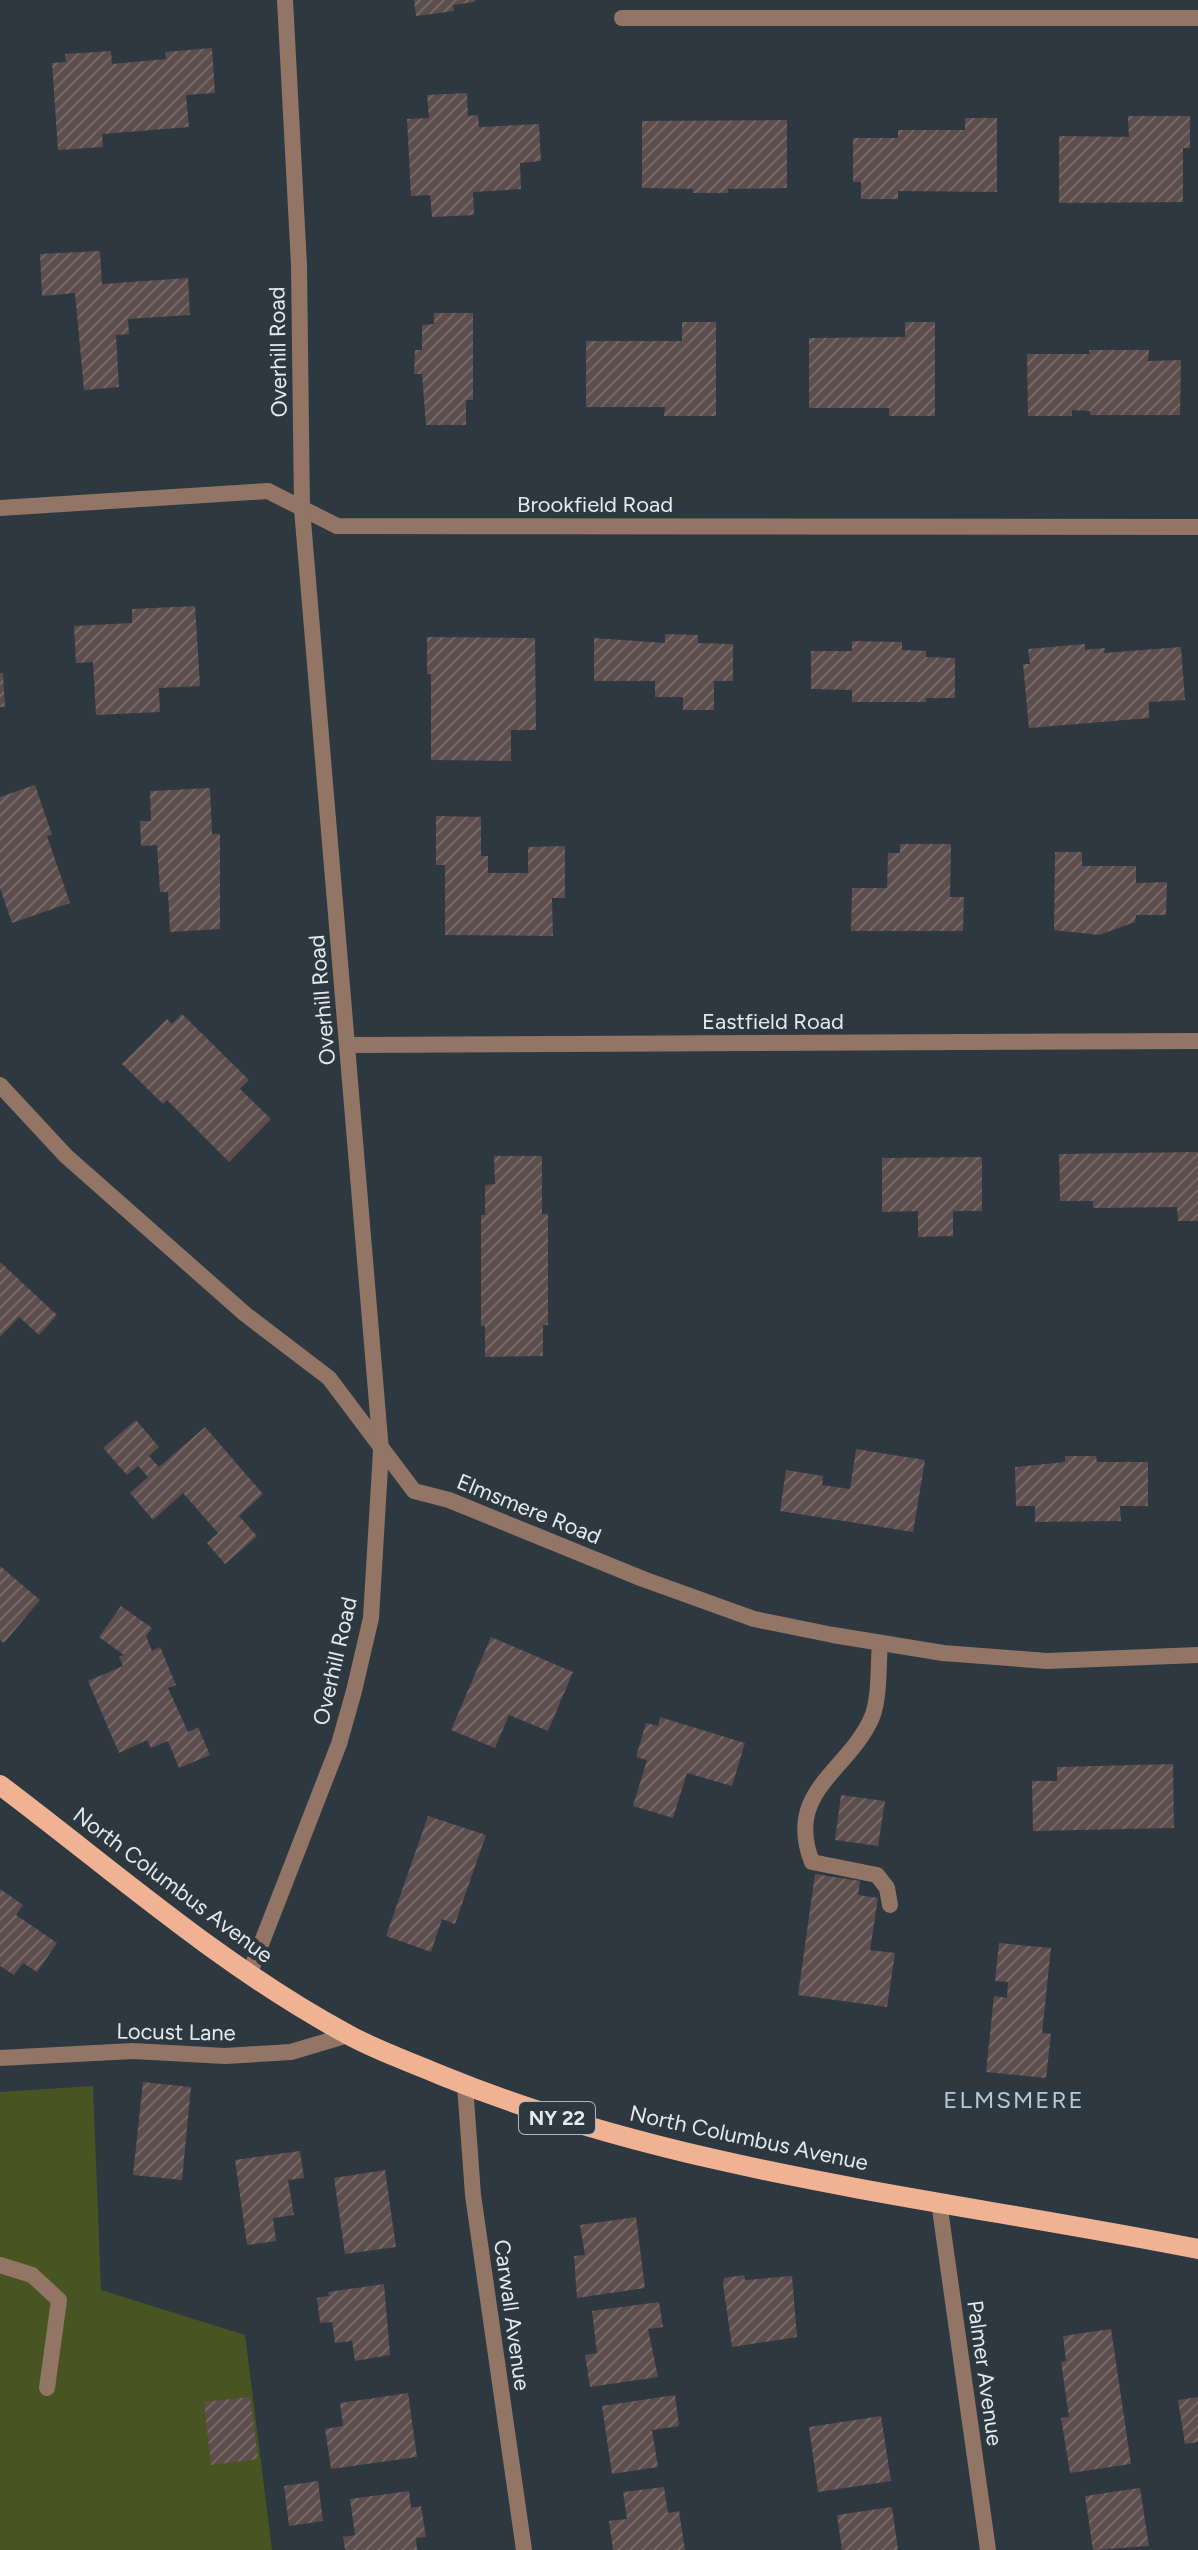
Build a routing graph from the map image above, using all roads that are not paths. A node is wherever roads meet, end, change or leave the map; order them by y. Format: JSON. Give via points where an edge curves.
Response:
{"nodes":[{"id":1,"x":285,"y":0,"type":"edge"},
{"id":2,"x":622,"y":18,"type":"dead end"},
{"id":3,"x":1198,"y":18,"type":"edge"},
{"id":4,"x":0,"y":508,"type":"edge"},
{"id":5,"x":302,"y":509,"type":"junction"},
{"id":6,"x":1198,"y":527,"type":"edge"},
{"id":7,"x":1198,"y":1041,"type":"edge"},
{"id":8,"x":348,"y":1045,"type":"junction"},
{"id":9,"x":0,"y":1085,"type":"edge"},
{"id":10,"x":381,"y":1451,"type":"junction"},
{"id":11,"x":880,"y":1643,"type":"junction"},
{"id":12,"x":1198,"y":1655,"type":"edge"},
{"id":13,"x":0,"y":1785,"type":"edge"},
{"id":14,"x":890,"y":1905,"type":"dead end"},
{"id":15,"x":249,"y":1975,"type":"junction"},
{"id":16,"x":348,"y":2035,"type":"junction"},
{"id":17,"x":0,"y":2058,"type":"edge"},
{"id":18,"x":465,"y":2085,"type":"junction"},
{"id":19,"x":939,"y":2202,"type":"junction"},
{"id":20,"x":1198,"y":2249,"type":"edge"},
{"id":21,"x":0,"y":2265,"type":"edge"},
{"id":22,"x":47,"y":2388,"type":"dead end"},
{"id":23,"x":524,"y":2550,"type":"edge"},
{"id":24,"x":988,"y":2550,"type":"edge"}],
"edges":[{"from":1,"to":5,"type":"street","name":"Overhill Road","via":[[298,250]]},
{"from":2,"to":3,"type":"street"},
{"from":4,"to":5,"type":"street","name":"Brookfield Road","via":[[268,491]]},
{"from":5,"to":6,"type":"street","name":"Brookfield Road","via":[[337,526]]},
{"from":5,"to":8,"type":"street","name":"Overhill Road"},
{"from":7,"to":8,"type":"street","name":"Eastfield Road"},
{"from":8,"to":10,"type":"street","name":"Overhill Road"},
{"from":9,"to":10,"type":"street","name":"Elmsmere Road","via":[[66,1156],[245,1314],[329,1378]]},
{"from":10,"to":11,"type":"street","name":"Elmsmere Road","via":[[414,1491],[754,1619]]},
{"from":10,"to":15,"type":"street","name":"Overhill Road","via":[[371,1618],[354,1691],[339,1744]]},
{"from":11,"to":12,"type":"street","name":"Elmsmere Road","via":[[1047,1661]]},
{"from":11,"to":14,"type":"street","via":[[873,1715],[855,1745],[821,1782],[805,1828],[812,1862],[877,1875],[887,1888]]},
{"from":13,"to":15,"type":"main road","name":"North Columbus Avenue","number":"NY 22"},
{"from":15,"to":16,"type":"main road","name":"North Columbus Avenue","number":"NY 22"},
{"from":16,"to":17,"type":"street","name":"Locust Lane","via":[[291,2052],[225,2056],[133,2051]]},
{"from":16,"to":18,"type":"main road","name":"North Columbus Avenue","number":"NY 22"},
{"from":18,"to":19,"type":"main road","name":"North Columbus Avenue","number":"NY 22","via":[[549,2116],[641,2141]]},
{"from":18,"to":23,"type":"street","name":"Carwall Avenue","via":[[473,2195]]},
{"from":19,"to":20,"type":"main road","name":"North Columbus Avenue","number":"NY 22"},
{"from":19,"to":24,"type":"street","name":"Palmer Avenue"},
{"from":21,"to":22,"type":"street","via":[[32,2275],[59,2300]]}]}
